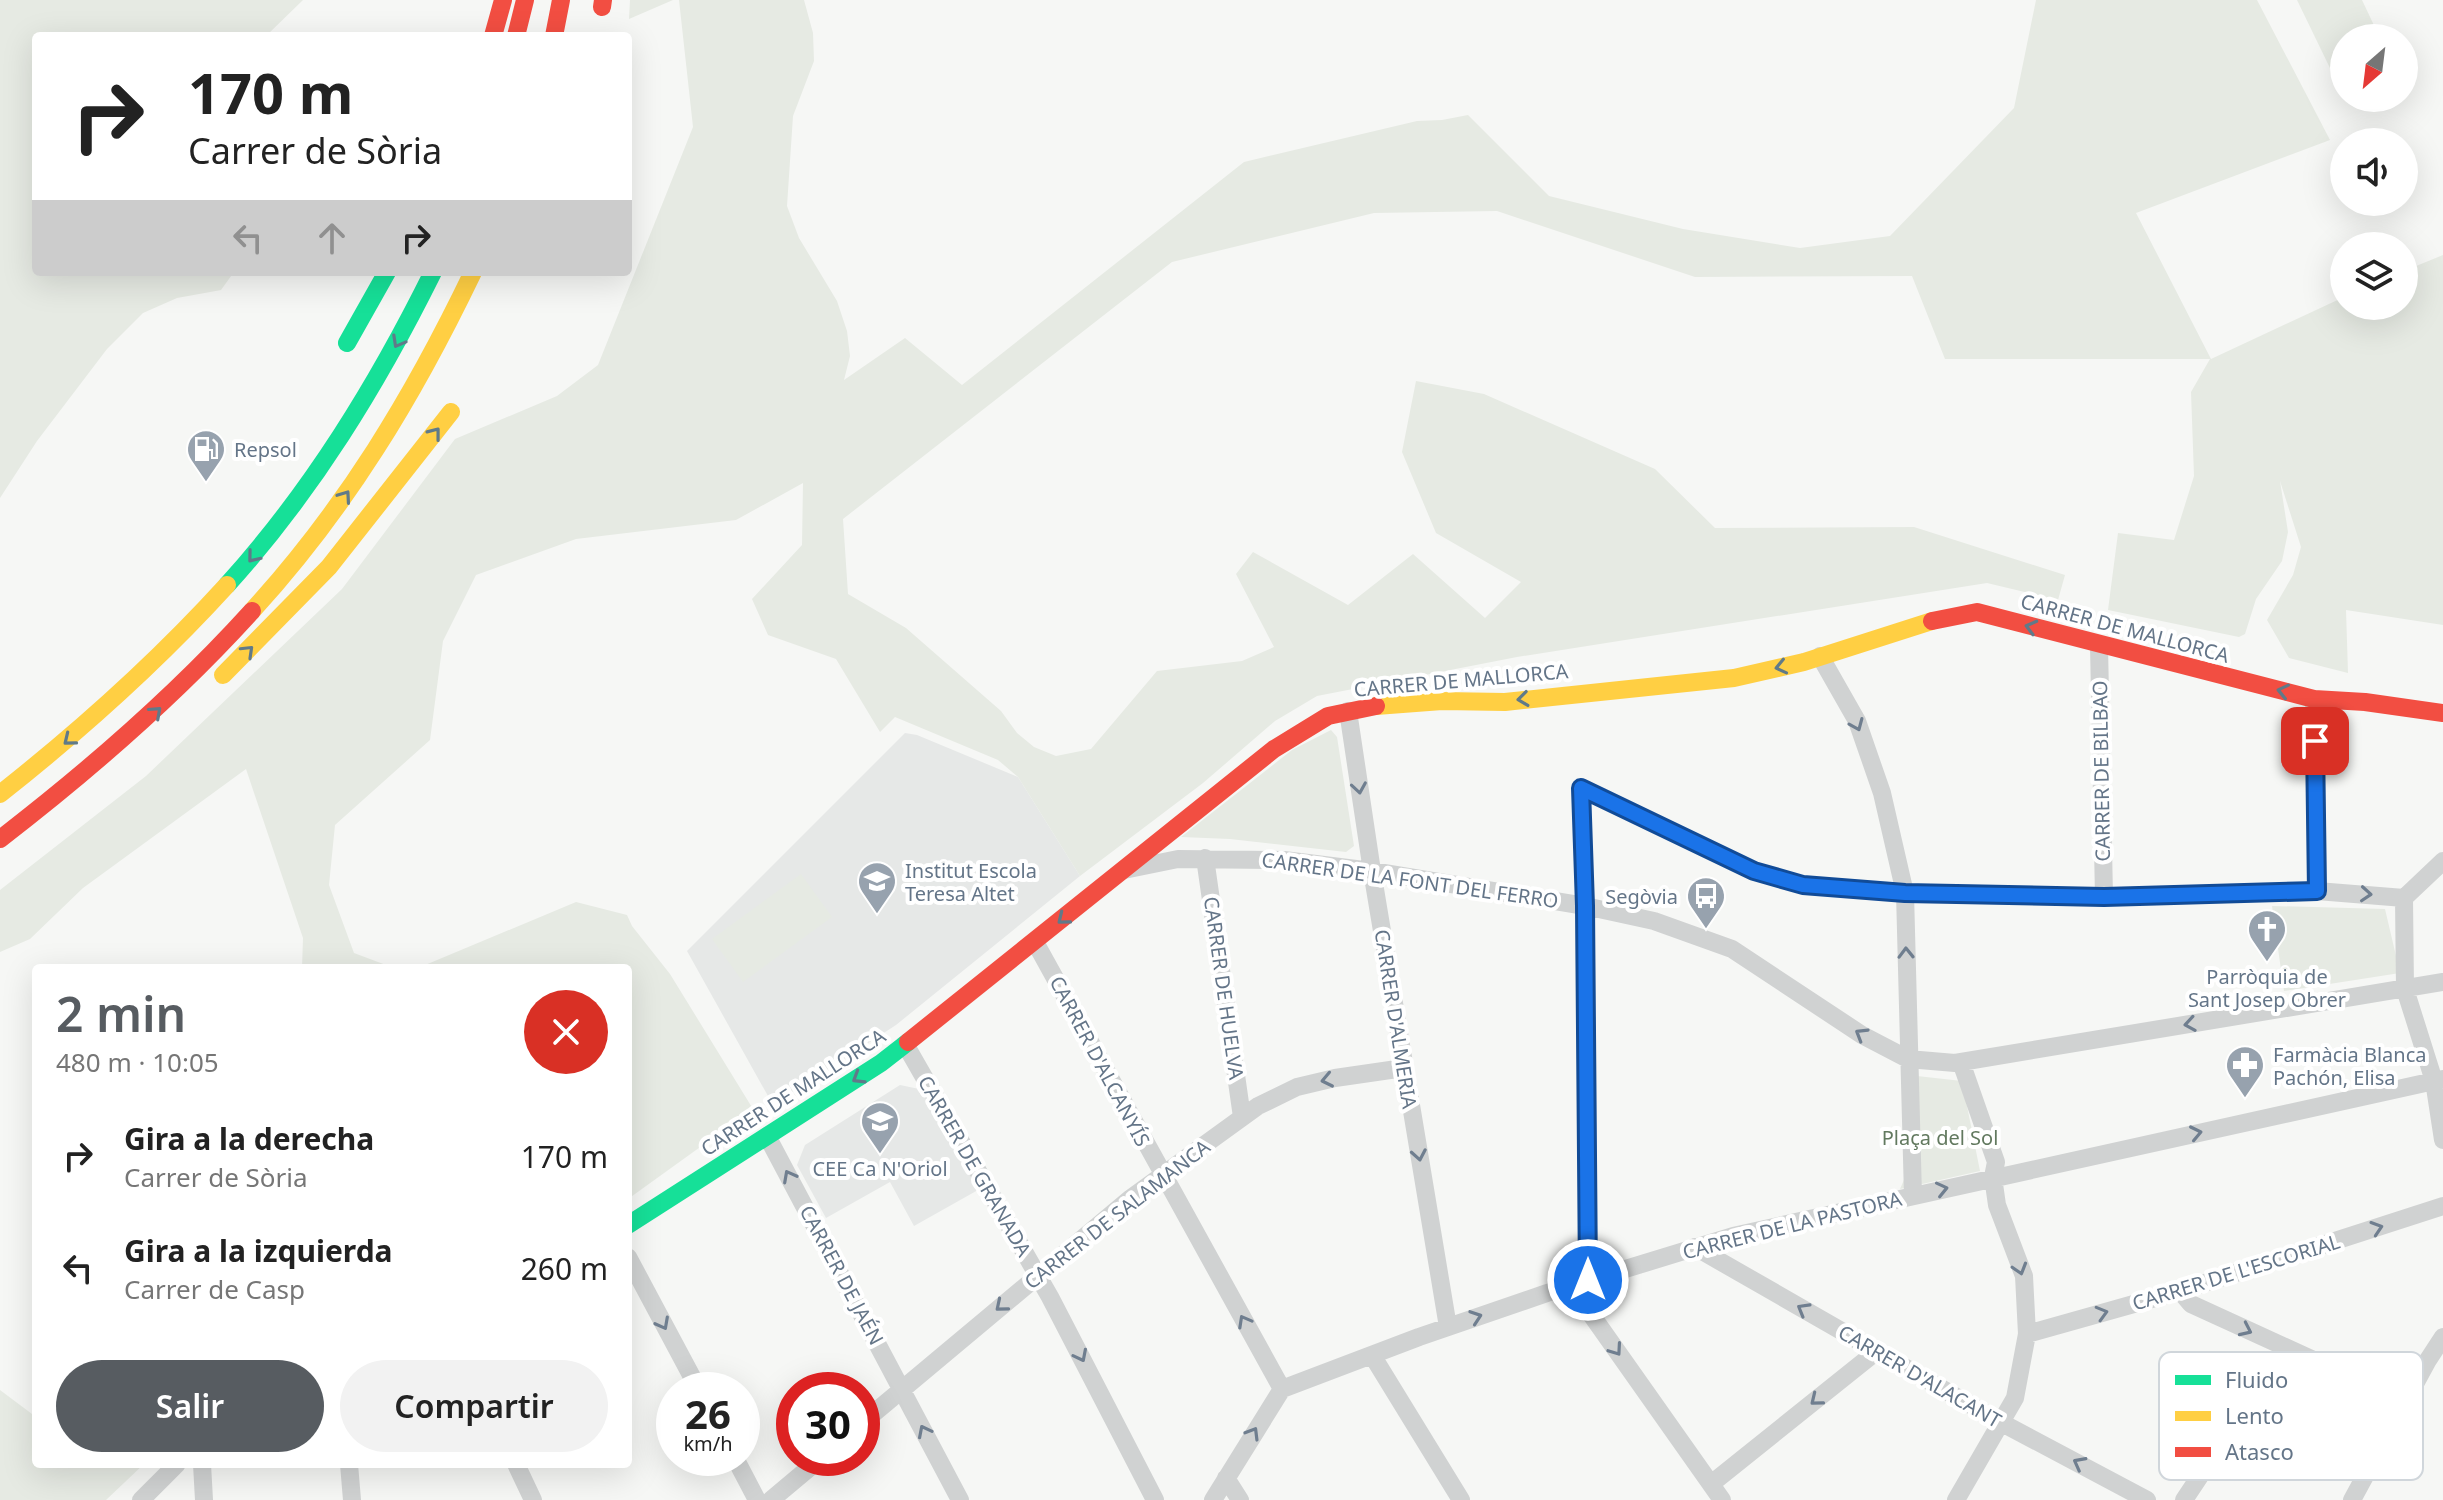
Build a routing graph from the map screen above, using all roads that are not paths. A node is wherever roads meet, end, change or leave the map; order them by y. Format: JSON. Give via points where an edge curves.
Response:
{"nodes":[{"id":1,"x":503,"y":0,"type":"edge"},
{"id":2,"x":525,"y":0,"type":"edge"},
{"id":3,"x":561,"y":0,"type":"edge"},
{"id":4,"x":494,"y":32,"type":"edge"},
{"id":5,"x":517,"y":32,"type":"edge"},
{"id":6,"x":555,"y":32,"type":"edge"},
{"id":7,"x":385,"y":276,"type":"edge"},
{"id":8,"x":431,"y":276,"type":"edge"},
{"id":9,"x":471,"y":276,"type":"edge"},
{"id":10,"x":347,"y":343,"type":"dead end"},
{"id":11,"x":451,"y":412,"type":"dead end"},
{"id":12,"x":2099,"y":645,"type":"junction"},
{"id":13,"x":1820,"y":656,"type":"junction"},
{"id":14,"x":212,"y":685,"type":"dead end"},
{"id":15,"x":2314,"y":699,"type":"junction"},
{"id":16,"x":1348,"y":711,"type":"junction"},
{"id":17,"x":2443,"y":713,"type":"edge"},
{"id":18,"x":151,"y":736,"type":"dead end"},
{"id":19,"x":97,"y":764,"type":"junction"},
{"id":20,"x":0,"y":794,"type":"edge"},
{"id":21,"x":0,"y":839,"type":"edge"},
{"id":22,"x":1205,"y":858,"type":"junction"},
{"id":23,"x":2443,"y":861,"type":"edge"},
{"id":24,"x":1123,"y":870,"type":"junction"},
{"id":25,"x":1372,"y":871,"type":"junction"},
{"id":26,"x":2317,"y":891,"type":"junction"},
{"id":27,"x":1905,"y":893,"type":"junction"},
{"id":28,"x":2104,"y":897,"type":"junction"},
{"id":29,"x":2404,"y":898,"type":"junction"},
{"id":30,"x":1585,"y":906,"type":"junction"},
{"id":31,"x":1035,"y":942,"type":"junction"},
{"id":32,"x":2443,"y":982,"type":"edge"},
{"id":33,"x":2405,"y":989,"type":"junction"},
{"id":34,"x":905,"y":1044,"type":"junction"},
{"id":35,"x":1908,"y":1059,"type":"junction"},
{"id":36,"x":1961,"y":1062,"type":"junction"},
{"id":37,"x":1404,"y":1068,"type":"junction"},
{"id":38,"x":2438,"y":1080,"type":"edge"},
{"id":39,"x":1242,"y":1117,"type":"junction"},
{"id":40,"x":767,"y":1136,"type":"junction"},
{"id":41,"x":2443,"y":1140,"type":"edge"},
{"id":42,"x":1162,"y":1175,"type":"junction"},
{"id":43,"x":1993,"y":1177,"type":"junction"},
{"id":44,"x":1913,"y":1196,"type":"junction"},
{"id":45,"x":2443,"y":1206,"type":"edge"},
{"id":46,"x":632,"y":1222,"type":"edge"},
{"id":47,"x":1695,"y":1247,"type":"junction"},
{"id":48,"x":632,"y":1264,"type":"edge"},
{"id":49,"x":1038,"y":1275,"type":"junction"},
{"id":50,"x":1579,"y":1283,"type":"junction"},
{"id":51,"x":2180,"y":1291,"type":"junction"},
{"id":52,"x":1448,"y":1327,"type":"junction"},
{"id":53,"x":2027,"y":1334,"type":"junction"},
{"id":54,"x":2443,"y":1337,"type":"edge"},
{"id":55,"x":2285,"y":1348,"type":"junction"},
{"id":56,"x":1877,"y":1351,"type":"junction"},
{"id":57,"x":2282,"y":1352,"type":"edge"},
{"id":58,"x":2294,"y":1352,"type":"edge"},
{"id":59,"x":1372,"y":1355,"type":"junction"},
{"id":60,"x":2423,"y":1371,"type":"edge"},
{"id":61,"x":689,"y":1372,"type":"edge"},
{"id":62,"x":903,"y":1389,"type":"junction"},
{"id":63,"x":1282,"y":1389,"type":"junction"},
{"id":64,"x":880,"y":1408,"type":"edge"},
{"id":65,"x":2002,"y":1423,"type":"junction"},
{"id":66,"x":173,"y":1468,"type":"edge"},
{"id":67,"x":202,"y":1468,"type":"edge"},
{"id":68,"x":349,"y":1468,"type":"edge"},
{"id":69,"x":518,"y":1468,"type":"edge"},
{"id":70,"x":744,"y":1476,"type":"edge"},
{"id":71,"x":800,"y":1476,"type":"edge"},
{"id":72,"x":1226,"y":1478,"type":"junction"},
{"id":73,"x":2197,"y":1480,"type":"edge"},
{"id":74,"x":2363,"y":1480,"type":"edge"},
{"id":75,"x":1711,"y":1484,"type":"junction"},
{"id":76,"x":141,"y":1500,"type":"edge"},
{"id":77,"x":204,"y":1500,"type":"edge"},
{"id":78,"x":352,"y":1500,"type":"edge"},
{"id":79,"x":533,"y":1500,"type":"edge"},
{"id":80,"x":757,"y":1500,"type":"edge"},
{"id":81,"x":771,"y":1500,"type":"edge"},
{"id":82,"x":960,"y":1500,"type":"edge"},
{"id":83,"x":1155,"y":1500,"type":"edge"},
{"id":84,"x":1213,"y":1500,"type":"edge"},
{"id":85,"x":1240,"y":1500,"type":"edge"},
{"id":86,"x":1461,"y":1500,"type":"edge"},
{"id":87,"x":1722,"y":1500,"type":"edge"},
{"id":88,"x":1956,"y":1500,"type":"edge"},
{"id":89,"x":2147,"y":1500,"type":"edge"},
{"id":90,"x":2184,"y":1500,"type":"edge"},
{"id":91,"x":2352,"y":1500,"type":"edge"}],
"edges":[{"from":1,"to":4,"type":"main road"},
{"from":2,"to":5,"type":"main road"},
{"from":3,"to":6,"type":"main road"},
{"from":7,"to":10,"type":"main road"},
{"from":8,"to":20,"type":"main road","one_way":true,"via":[[355,416],[242,570],[106,710]]},
{"from":19,"to":9,"type":"main road","one_way":true,"via":[[205,664],[311,543],[396,419]]},
{"from":14,"to":11,"type":"main road","one_way":true,"via":[[329,567]]},
{"from":12,"to":13,"type":"main road","name":"CARRER DE MALLORCA","one_way":true,"via":[[1977,612],[1947,616]]},
{"from":15,"to":12,"type":"main road","name":"CARRER DE MALLORCA","one_way":true},
{"from":12,"to":28,"type":"street","name":"CARRER DE BILBAO"},
{"from":13,"to":16,"type":"main road","name":"CARRER DE MALLORCA","one_way":true,"via":[[1734,678],[1505,702],[1442,701]]},
{"from":13,"to":27,"type":"street","one_way":true,"via":[[1857,721],[1882,793]]},
{"from":15,"to":17,"type":"main road","name":"CARRER DE MALLORCA"},
{"from":15,"to":26,"type":"street"},
{"from":16,"to":24,"type":"main road","name":"CARRER DE MALLORCA","via":[[1319,721],[1274,749]]},
{"from":16,"to":25,"type":"street","name":"CARRER D'ALMERIA","one_way":true},
{"from":18,"to":19,"type":"main road"},
{"from":19,"to":21,"type":"main road"},
{"from":22,"to":24,"type":"street","name":"CARRER DE LA FONT DEL FERRO"},
{"from":22,"to":25,"type":"street","name":"CARRER DE LA FONT DEL FERRO","via":[[1284,860]]},
{"from":22,"to":39,"type":"street","name":"CARRER DE HUELVA"},
{"from":23,"to":29,"type":"street"},
{"from":24,"to":31,"type":"main road","name":"CARRER DE MALLORCA","one_way":true},
{"from":25,"to":30,"type":"street","name":"CARRER DE LA FONT DEL FERRO"},
{"from":25,"to":37,"type":"street","name":"CARRER D'ALMERIA"},
{"from":26,"to":28,"type":"street"},
{"from":26,"to":29,"type":"street","one_way":true},
{"from":27,"to":28,"type":"street"},
{"from":27,"to":30,"type":"street","via":[[1803,885],[1754,871],[1581,788]]},
{"from":35,"to":27,"type":"street","one_way":true},
{"from":29,"to":33,"type":"street"},
{"from":35,"to":30,"type":"street","name":"CARRER DE LA FONT DEL FERRO","one_way":true,"via":[[1862,1035],[1732,949],[1654,921]]},
{"from":30,"to":50,"type":"street"},
{"from":31,"to":34,"type":"main road","name":"CARRER DE MALLORCA"},
{"from":31,"to":42,"type":"street","name":"CARRER D'ALCANYÍS"},
{"from":32,"to":33,"type":"street","name":"CARRER DE LA FONT DEL FERRO"},
{"from":33,"to":36,"type":"street","name":"CARRER DE LA FONT DEL FERRO","one_way":true},
{"from":33,"to":38,"type":"street"},
{"from":34,"to":40,"type":"main road","name":"CARRER DE MALLORCA","one_way":true},
{"from":34,"to":49,"type":"street","name":"CARRER DE GRANADA"},
{"from":35,"to":36,"type":"street","name":"CARRER DE LA FONT DEL FERRO"},
{"from":35,"to":44,"type":"street"},
{"from":36,"to":43,"type":"street","via":[[1996,1162]]},
{"from":37,"to":39,"type":"street","name":"CARRER DE SALAMANCA","one_way":true,"via":[[1297,1087]]},
{"from":37,"to":52,"type":"street","name":"CARRER D'ALMERIA","one_way":true},
{"from":38,"to":41,"type":"street"},
{"from":43,"to":38,"type":"street","name":"CARRER DE LA PASTORA","one_way":true},
{"from":39,"to":42,"type":"street","name":"CARRER DE SALAMANCA"},
{"from":40,"to":46,"type":"main road","name":"CARRER DE MALLORCA"},
{"from":62,"to":40,"type":"street","name":"CARRER DE JAÉN","one_way":true},
{"from":42,"to":49,"type":"street","name":"CARRER DE SALAMANCA"},
{"from":63,"to":42,"type":"street","name":"CARRER D'ALCANYÍS","one_way":true},
{"from":44,"to":43,"type":"street","name":"CARRER DE LA PASTORA","one_way":true},
{"from":43,"to":53,"type":"street","one_way":true,"via":[[1997,1205],[2024,1276]]},
{"from":44,"to":47,"type":"street","name":"CARRER DE LA PASTORA"},
{"from":51,"to":45,"type":"street","name":"CARRER DE L'ESCORIAL","one_way":true},
{"from":47,"to":50,"type":"street","name":"CARRER DE LA PASTORA"},
{"from":56,"to":47,"type":"street","name":"CARRER D'ALACANT","one_way":true},
{"from":48,"to":61,"type":"street","one_way":true},
{"from":49,"to":62,"type":"street","name":"CARRER DE SALAMANCA","one_way":true},
{"from":49,"to":83,"type":"street","name":"CARRER DE GRANADA","one_way":true},
{"from":52,"to":50,"type":"street","name":"CARRER DE LA PASTORA","one_way":true},
{"from":50,"to":75,"type":"street","one_way":true},
{"from":53,"to":51,"type":"street","name":"CARRER DE L'ESCORIAL","one_way":true},
{"from":51,"to":55,"type":"street","one_way":true,"via":[[2191,1304]]},
{"from":52,"to":59,"type":"street","name":"CARRER DE LA PASTORA"},
{"from":53,"to":65,"type":"street","via":[[2015,1398]]},
{"from":54,"to":60,"type":"street"},
{"from":55,"to":57,"type":"street"},
{"from":55,"to":58,"type":"street"},
{"from":56,"to":65,"type":"street","name":"CARRER D'ALACANT"},
{"from":56,"to":75,"type":"street","one_way":true},
{"from":59,"to":63,"type":"street","name":"CARRER DE LA PASTORA"},
{"from":59,"to":86,"type":"street"},
{"from":62,"to":64,"type":"street","name":"CARRER DE SALAMANCA"},
{"from":82,"to":62,"type":"street","name":"CARRER DE JAÉN","one_way":true},
{"from":72,"to":63,"type":"street","one_way":true},
{"from":65,"to":88,"type":"street"},
{"from":89,"to":65,"type":"street","name":"CARRER D'ALACANT","one_way":true},
{"from":66,"to":76,"type":"street"},
{"from":67,"to":77,"type":"street"},
{"from":68,"to":78,"type":"street"},
{"from":69,"to":79,"type":"street"},
{"from":70,"to":80,"type":"street"},
{"from":71,"to":81,"type":"street"},
{"from":72,"to":84,"type":"street"},
{"from":72,"to":85,"type":"street"},
{"from":73,"to":90,"type":"street"},
{"from":74,"to":91,"type":"street"},
{"from":75,"to":87,"type":"street"}]}
